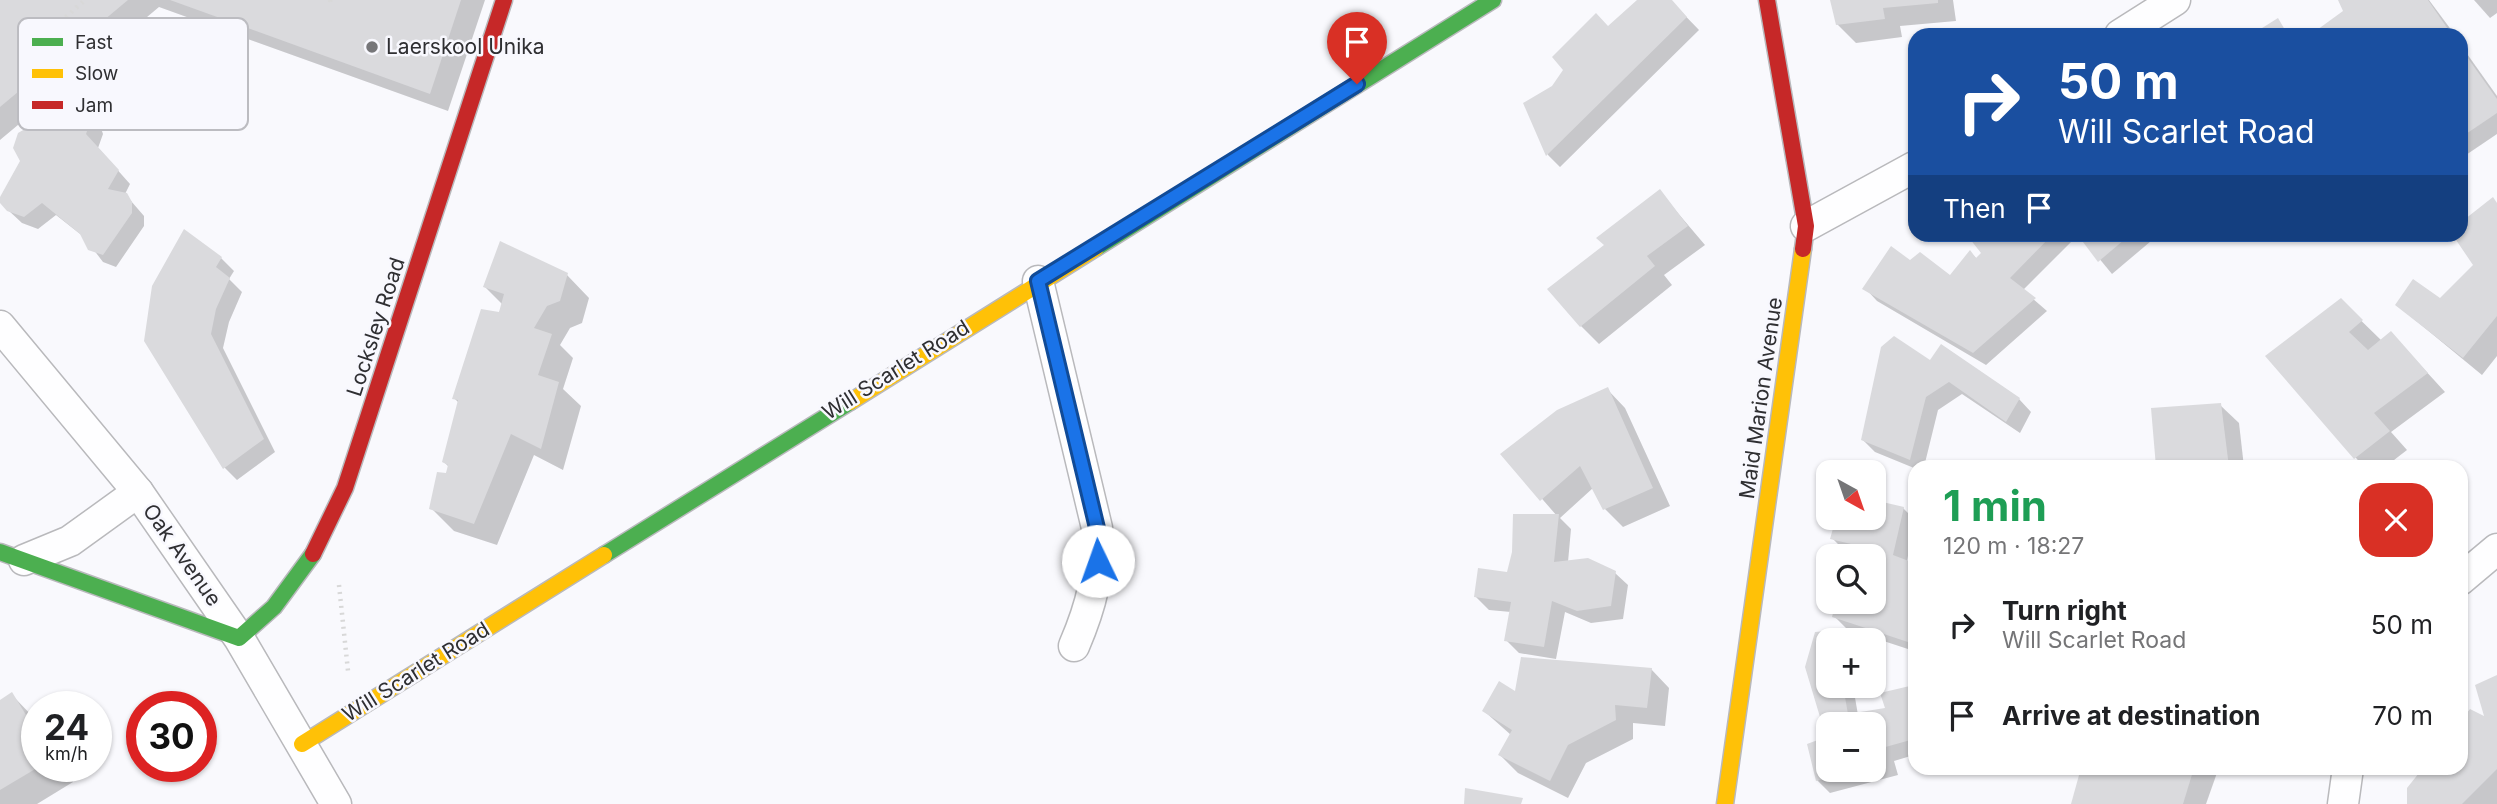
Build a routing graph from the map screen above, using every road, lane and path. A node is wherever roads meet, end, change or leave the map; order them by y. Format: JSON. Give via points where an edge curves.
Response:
{"nodes":[{"id":1,"x":85,"y":0,"type":"edge"},
{"id":2,"x":504,"y":0,"type":"edge"},
{"id":3,"x":1493,"y":0,"type":"edge"},
{"id":4,"x":1767,"y":0,"type":"edge"},
{"id":5,"x":2175,"y":0,"type":"edge"},
{"id":6,"x":65,"y":18,"type":"edge"},
{"id":7,"x":2131,"y":28,"type":"edge"},
{"id":8,"x":1908,"y":170,"type":"edge"},
{"id":9,"x":1806,"y":226,"type":"junction"},
{"id":10,"x":1038,"y":281,"type":"junction"},
{"id":11,"x":0,"y":326,"type":"edge"},
{"id":12,"x":138,"y":492,"type":"junction"},
{"id":13,"x":2497,"y":549,"type":"edge"},
{"id":14,"x":12,"y":556,"type":"edge"},
{"id":15,"x":2468,"y":573,"type":"edge"},
{"id":16,"x":338,"y":580,"type":"dead end"},
{"id":17,"x":239,"y":638,"type":"junction"},
{"id":18,"x":1074,"y":646,"type":"dead end"},
{"id":19,"x":348,"y":675,"type":"dead end"},
{"id":20,"x":302,"y":744,"type":"junction"},
{"id":21,"x":2347,"y":775,"type":"edge"},
{"id":22,"x":337,"y":804,"type":"edge"},
{"id":23,"x":1725,"y":804,"type":"edge"},
{"id":24,"x":2343,"y":804,"type":"edge"}],
"edges":[{"from":1,"to":6,"type":"path"},
{"from":2,"to":17,"type":"street","name":"Locksley Road","via":[[335,516],[318,549],[272,612]]},
{"from":3,"to":10,"type":"street","name":"Will Scarlet Road"},
{"from":4,"to":9,"type":"street","name":"Maid Marion Avenue"},
{"from":5,"to":7,"type":"street"},
{"from":8,"to":9,"type":"street"},
{"from":9,"to":23,"type":"street","name":"Maid Marion Avenue"},
{"from":10,"to":18,"type":"street","via":[[1097,528],[1092,601]]},
{"from":10,"to":20,"type":"street","name":"Will Scarlet Road"},
{"from":11,"to":12,"type":"street","name":"Oak Avenue"},
{"from":12,"to":14,"type":"street","via":[[70,541]]},
{"from":12,"to":17,"type":"street","name":"Oak Avenue"},
{"from":13,"to":15,"type":"street"},
{"from":14,"to":17,"type":"street"},
{"from":16,"to":19,"type":"path"},
{"from":17,"to":20,"type":"street","name":"Oak Avenue"},
{"from":20,"to":22,"type":"street","name":"Oak Avenue"},
{"from":21,"to":24,"type":"street"}]}
